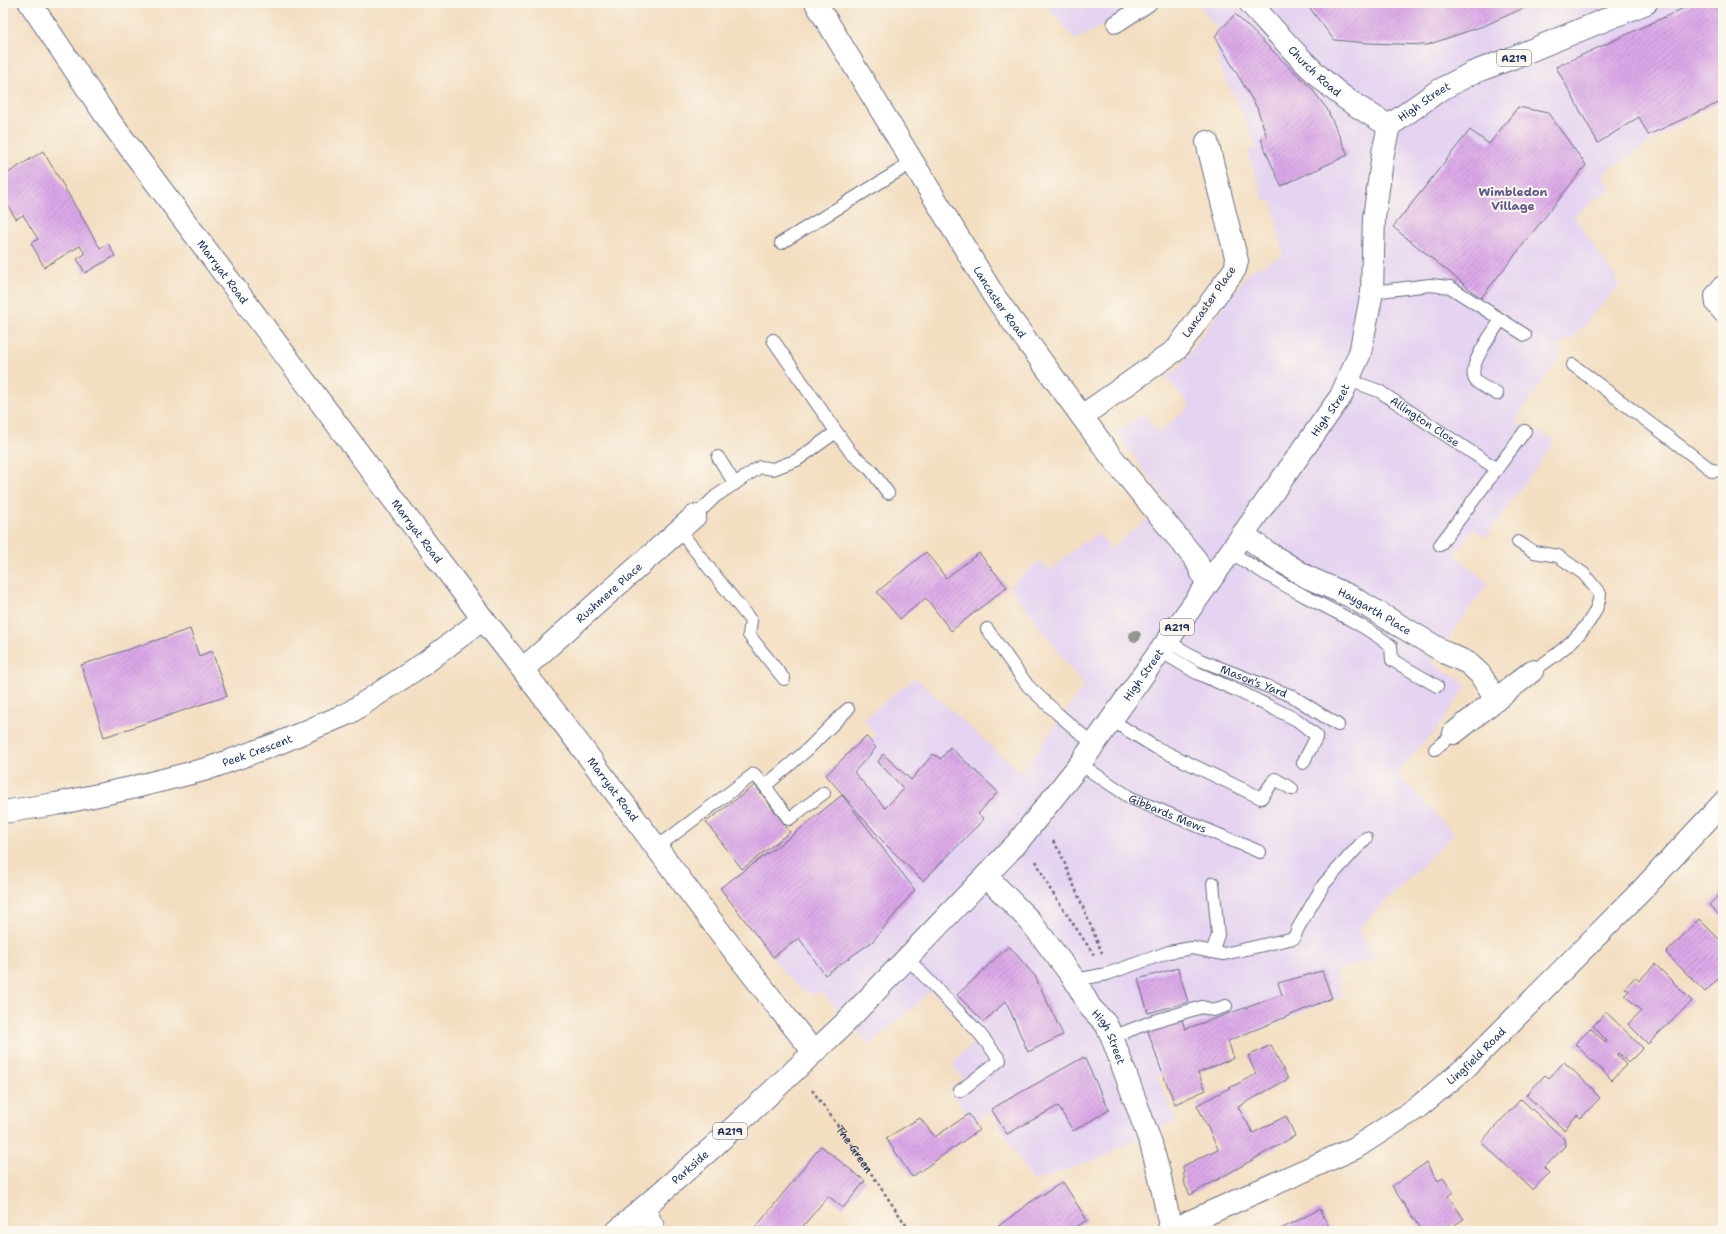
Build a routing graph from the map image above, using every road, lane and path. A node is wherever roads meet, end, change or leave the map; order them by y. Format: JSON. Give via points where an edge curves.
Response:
{"nodes":[{"id":1,"x":30,"y":3,"type":"edge"},
{"id":2,"x":816,"y":3,"type":"edge"},
{"id":3,"x":1148,"y":3,"type":"edge"},
{"id":4,"x":1250,"y":3,"type":"edge"},
{"id":5,"x":1646,"y":3,"type":"edge"},
{"id":6,"x":1116,"y":24,"type":"dead end"},
{"id":7,"x":1389,"y":126,"type":"junction"},
{"id":8,"x":1207,"y":142,"type":"dead end"},
{"id":9,"x":913,"y":162,"type":"junction"},
{"id":10,"x":781,"y":243,"type":"dead end"},
{"id":11,"x":1723,"y":287,"type":"edge"},
{"id":12,"x":1372,"y":292,"type":"junction"},
{"id":13,"x":1723,"y":311,"type":"edge"},
{"id":14,"x":1501,"y":320,"type":"junction"},
{"id":15,"x":1525,"y":335,"type":"dead end"},
{"id":16,"x":773,"y":340,"type":"dead end"},
{"id":17,"x":1572,"y":365,"type":"dead end"},
{"id":18,"x":1349,"y":380,"type":"junction"},
{"id":19,"x":1497,"y":394,"type":"dead end"},
{"id":20,"x":1082,"y":416,"type":"junction"},
{"id":21,"x":1525,"y":431,"type":"dead end"},
{"id":22,"x":836,"y":432,"type":"junction"},
{"id":23,"x":718,"y":457,"type":"dead end"},
{"id":24,"x":1497,"y":469,"type":"junction"},
{"id":25,"x":1723,"y":470,"type":"edge"},
{"id":26,"x":735,"y":484,"type":"junction"},
{"id":27,"x":888,"y":493,"type":"dead end"},
{"id":28,"x":687,"y":523,"type":"junction"},
{"id":29,"x":1243,"y":534,"type":"junction"},
{"id":30,"x":1518,"y":542,"type":"dead end"},
{"id":31,"x":1440,"y":545,"type":"dead end"},
{"id":32,"x":1230,"y":552,"type":"junction"},
{"id":33,"x":1207,"y":584,"type":"junction"},
{"id":34,"x":483,"y":619,"type":"junction"},
{"id":35,"x":988,"y":628,"type":"dead end"},
{"id":36,"x":1163,"y":646,"type":"junction"},
{"id":37,"x":523,"y":669,"type":"junction"},
{"id":38,"x":1532,"y":671,"type":"joint"},
{"id":39,"x":784,"y":679,"type":"dead end"},
{"id":40,"x":1437,"y":686,"type":"dead end"},
{"id":41,"x":1496,"y":700,"type":"junction"},
{"id":42,"x":848,"y":709,"type":"dead end"},
{"id":43,"x":1111,"y":720,"type":"junction"},
{"id":44,"x":1338,"y":725,"type":"dead end"},
{"id":45,"x":1454,"y":733,"type":"joint"},
{"id":46,"x":1094,"y":744,"type":"junction"},
{"id":47,"x":1435,"y":749,"type":"dead end"},
{"id":48,"x":1303,"y":763,"type":"dead end"},
{"id":49,"x":1080,"y":764,"type":"junction"},
{"id":50,"x":765,"y":786,"type":"junction"},
{"id":51,"x":1292,"y":789,"type":"dead end"},
{"id":52,"x":824,"y":793,"type":"dead end"},
{"id":53,"x":1723,"y":803,"type":"edge"},
{"id":54,"x":3,"y":812,"type":"edge"},
{"id":55,"x":1366,"y":838,"type":"dead end"},
{"id":56,"x":1053,"y":842,"type":"dead end"},
{"id":57,"x":656,"y":848,"type":"junction"},
{"id":58,"x":1260,"y":852,"type":"dead end"},
{"id":59,"x":1035,"y":860,"type":"dead end"},
{"id":60,"x":986,"y":876,"type":"junction"},
{"id":61,"x":1213,"y":883,"type":"dead end"},
{"id":62,"x":1212,"y":952,"type":"junction"},
{"id":63,"x":907,"y":958,"type":"junction"},
{"id":64,"x":1098,"y":960,"type":"dead end"},
{"id":65,"x":1107,"y":974,"type":"junction"},
{"id":66,"x":1075,"y":980,"type":"junction"},
{"id":67,"x":1226,"y":1006,"type":"dead end"},
{"id":68,"x":1112,"y":1036,"type":"junction"},
{"id":69,"x":814,"y":1052,"type":"junction"},
{"id":70,"x":796,"y":1069,"type":"junction"},
{"id":71,"x":960,"y":1091,"type":"dead end"},
{"id":72,"x":644,"y":1209,"type":"junction"},
{"id":73,"x":618,"y":1231,"type":"edge"},
{"id":74,"x":652,"y":1231,"type":"edge"},
{"id":75,"x":910,"y":1231,"type":"edge"},
{"id":76,"x":1171,"y":1231,"type":"edge"}],
"edges":[{"from":1,"to":34,"type":"street","name":"Marryat Road","via":[[106,116]]},
{"from":2,"to":9,"type":"street","name":"Lancaster Road"},
{"from":3,"to":6,"type":"street"},
{"from":4,"to":7,"type":"street","name":"Church Road","via":[[1321,78]]},
{"from":5,"to":7,"type":"street","name":"High Street","number":"A219","via":[[1472,73],[1438,92]]},
{"from":7,"to":12,"type":"street","name":"High Street","number":"A219","via":[[1374,218]]},
{"from":8,"to":20,"type":"street","name":"Lancaster Place","via":[[1236,261],[1235,269],[1176,350]]},
{"from":9,"to":10,"type":"lane"},
{"from":9,"to":20,"type":"street","name":"Lancaster Road","via":[[994,296]]},
{"from":11,"to":13,"type":"street","via":[[1716,296],[1717,304]]},
{"from":12,"to":14,"type":"lane","via":[[1430,285],[1450,287]]},
{"from":12,"to":18,"type":"street","name":"High Street","number":"A219","via":[[1360,353]]},
{"from":14,"to":15,"type":"lane"},
{"from":14,"to":19,"type":"lane","via":[[1474,362],[1472,373],[1476,381]]},
{"from":16,"to":22,"type":"lane"},
{"from":17,"to":25,"type":"lane","via":[[1713,471]]},
{"from":18,"to":24,"type":"lane","name":"Allington Close","via":[[1379,391]]},
{"from":18,"to":29,"type":"street","name":"High Street","number":"A219","via":[[1341,396]]},
{"from":20,"to":33,"type":"street","name":"Lancaster Road","via":[[1110,455],[1196,560]]},
{"from":21,"to":24,"type":"lane"},
{"from":22,"to":26,"type":"lane","via":[[797,460],[773,469],[760,467]]},
{"from":22,"to":27,"type":"lane","via":[[851,453],[871,470]]},
{"from":23,"to":26,"type":"lane"},
{"from":24,"to":31,"type":"lane"},
{"from":26,"to":28,"type":"lane","via":[[716,496]]},
{"from":28,"to":37,"type":"street","name":"Rushmere Place"},
{"from":28,"to":39,"type":"lane","via":[[751,621],[749,635]]},
{"from":29,"to":32,"type":"street","name":"High Street","number":"A219"},
{"from":29,"to":41,"type":"street","name":"Haygarth Place","via":[[1307,577],[1350,596],[1446,653],[1468,663],[1480,674]]},
{"from":30,"to":38,"type":"lane","via":[[1534,552],[1558,556],[1584,574],[1600,594],[1592,618],[1582,630],[1553,658]]},
{"from":32,"to":33,"type":"street","name":"High Street","number":"A219"},
{"from":32,"to":40,"type":"lane","via":[[1299,594],[1374,632],[1391,646],[1392,660]]},
{"from":33,"to":36,"type":"street","name":"High Street","number":"A219"},
{"from":34,"to":37,"type":"street","name":"Marryat Road"},
{"from":34,"to":54,"type":"street","name":"Peek Crescent","via":[[425,663],[349,713],[279,743],[207,769],[131,788]]},
{"from":35,"to":46,"type":"lane","via":[[1028,686]]},
{"from":36,"to":43,"type":"street","name":"High Street","number":"A219"},
{"from":36,"to":44,"type":"lane","name":"Mason's Yard","via":[[1292,696]]},
{"from":36,"to":48,"type":"lane","via":[[1197,673],[1297,720],[1317,736]]},
{"from":37,"to":57,"type":"street","name":"Marryat Road"},
{"from":38,"to":41,"type":"street"},
{"from":41,"to":45,"type":"street"},
{"from":42,"to":50,"type":"lane","via":[[807,750]]},
{"from":43,"to":46,"type":"street","name":"High Street","number":"A219"},
{"from":43,"to":51,"type":"lane","via":[[1155,747],[1261,798],[1275,779]]},
{"from":45,"to":47,"type":"lane"},
{"from":46,"to":49,"type":"street","name":"High Street","number":"A219"},
{"from":49,"to":58,"type":"lane","name":"Gibbards Mews","via":[[1131,798]]},
{"from":49,"to":60,"type":"street","name":"High Street","number":"A219","via":[[1042,813]]},
{"from":50,"to":52,"type":"lane","via":[[789,819]]},
{"from":50,"to":57,"type":"lane","via":[[754,774]]},
{"from":53,"to":76,"type":"street","name":"Lingfield Road","via":[[1641,891],[1464,1069],[1417,1108],[1355,1148]]},
{"from":55,"to":62,"type":"lane","via":[[1324,884],[1294,938],[1224,954]]},
{"from":56,"to":65,"type":"path","via":[[1071,877],[1104,958]]},
{"from":57,"to":69,"type":"street","name":"Marryat Road","via":[[741,962]]},
{"from":59,"to":64,"type":"path","via":[[1050,888]]},
{"from":60,"to":63,"type":"street","name":"High Street","number":"A219"},
{"from":60,"to":66,"type":"street","name":"High Street","via":[[1030,921]]},
{"from":61,"to":62,"type":"lane","via":[[1218,935]]},
{"from":62,"to":65,"type":"lane","via":[[1192,948],[1169,952]]},
{"from":63,"to":69,"type":"street","name":"High Street","number":"A219"},
{"from":63,"to":71,"type":"lane","via":[[980,1034],[1000,1060]]},
{"from":65,"to":66,"type":"lane"},
{"from":66,"to":68,"type":"street","name":"High Street","via":[[1090,1007],[1106,1024]]},
{"from":67,"to":68,"type":"lane","via":[[1213,1010],[1202,1007]]},
{"from":68,"to":76,"type":"street","name":"High Street","via":[[1153,1151]]},
{"from":69,"to":70,"type":"street","name":"Parkside","number":"A219"},
{"from":70,"to":72,"type":"street","name":"Parkside","number":"A219"},
{"from":70,"to":75,"type":"path","name":"The Green","via":[[852,1145]]},
{"from":72,"to":73,"type":"street","name":"Parkside","number":"A219"},
{"from":72,"to":74,"type":"street","via":[[653,1227]]}]}
